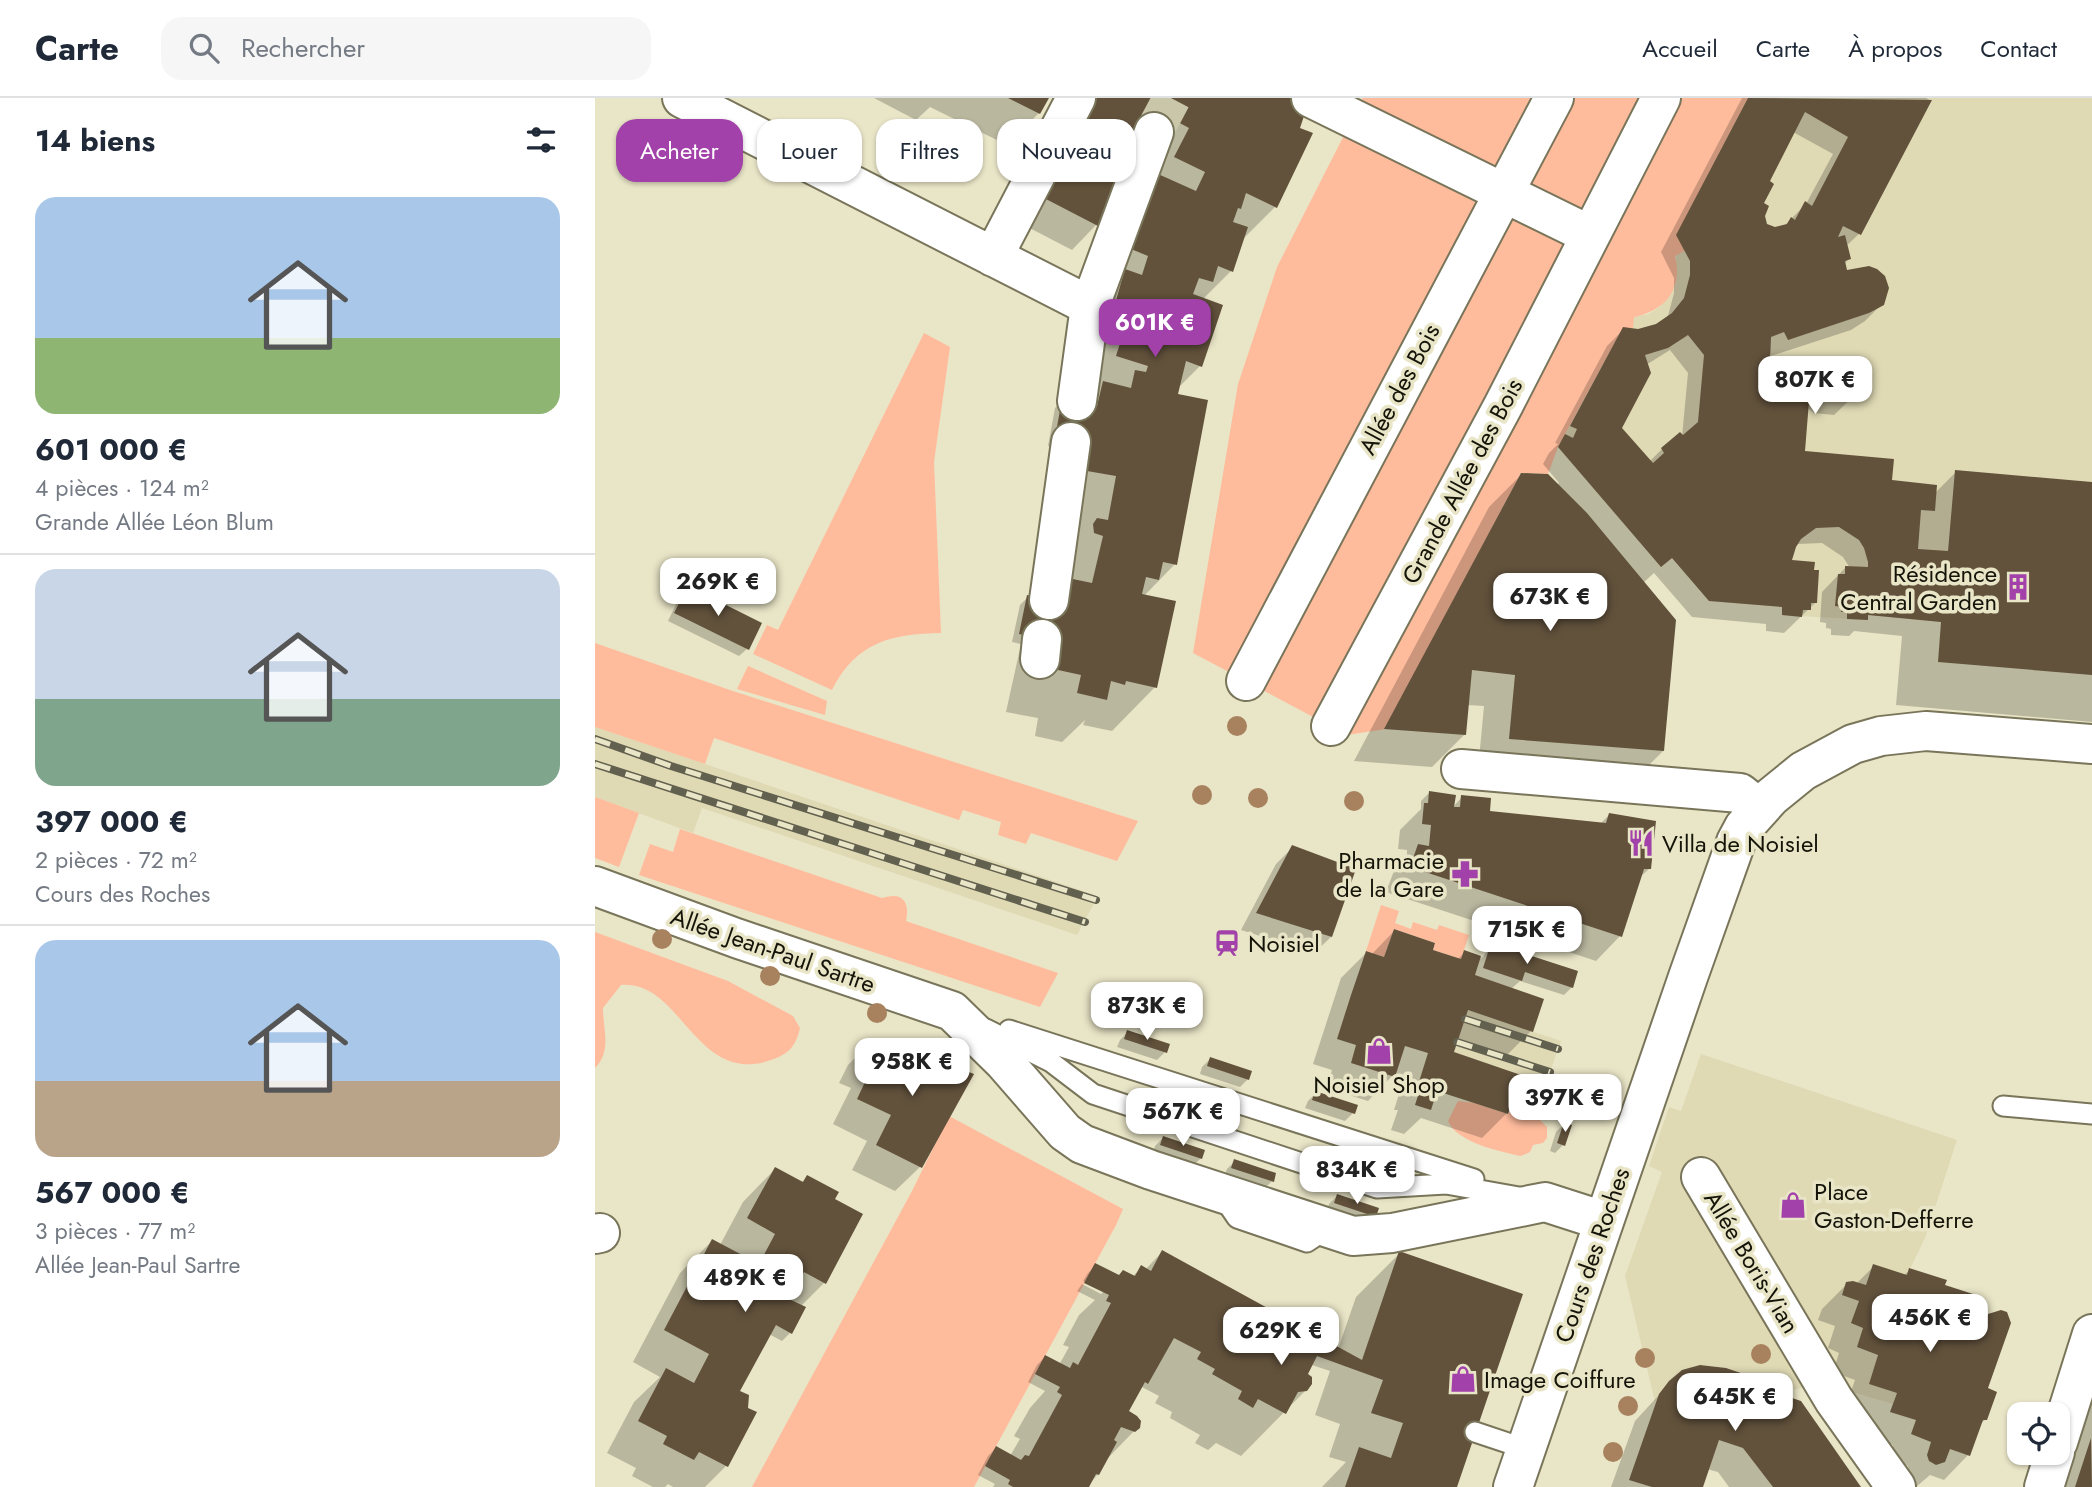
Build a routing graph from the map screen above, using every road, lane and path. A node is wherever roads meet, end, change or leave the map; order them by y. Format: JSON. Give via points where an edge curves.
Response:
{"nodes":[{"id":1,"x":682,"y":98,"type":"edge"},
{"id":2,"x":1076,"y":98,"type":"edge"},
{"id":3,"x":1311,"y":98,"type":"edge"},
{"id":4,"x":1554,"y":98,"type":"edge"},
{"id":5,"x":1661,"y":98,"type":"edge"},
{"id":6,"x":1154,"y":132,"type":"tunnel mouth"},
{"id":7,"x":1503,"y":191,"type":"junction"},
{"id":8,"x":1590,"y":234,"type":"junction"},
{"id":9,"x":993,"y":257,"type":"junction"},
{"id":10,"x":1090,"y":306,"type":"junction"},
{"id":11,"x":1077,"y":401,"type":"dead end"},
{"id":12,"x":1071,"y":442,"type":"dead end"},
{"id":13,"x":1049,"y":600,"type":"dead end"},
{"id":14,"x":1246,"y":681,"type":"dead end"},
{"id":15,"x":1331,"y":726,"type":"dead end"},
{"id":16,"x":2092,"y":744,"type":"edge"},
{"id":17,"x":1461,"y":769,"type":"dead end"},
{"id":18,"x":1760,"y":809,"type":"junction"},
{"id":19,"x":595,"y":886,"type":"edge"},
{"id":20,"x":952,"y":1011,"type":"junction"},
{"id":21,"x":2003,"y":1105,"type":"dead end"},
{"id":22,"x":2092,"y":1114,"type":"edge"},
{"id":23,"x":1701,"y":1177,"type":"dead end"},
{"id":24,"x":1545,"y":1202,"type":"junction"},
{"id":25,"x":1604,"y":1221,"type":"junction"},
{"id":26,"x":2092,"y":1334,"type":"edge"},
{"id":27,"x":2070,"y":1405,"type":"edge"},
{"id":28,"x":1475,"y":1432,"type":"dead end"},
{"id":29,"x":1526,"y":1449,"type":"junction"},
{"id":30,"x":2051,"y":1465,"type":"edge"},
{"id":31,"x":1513,"y":1487,"type":"edge"},
{"id":32,"x":1896,"y":1487,"type":"edge"},
{"id":33,"x":2044,"y":1487,"type":"edge"}],
"edges":[{"from":1,"to":9,"type":"street"},
{"from":2,"to":9,"type":"street"},
{"from":3,"to":7,"type":"street"},
{"from":4,"to":7,"type":"street","name":"Allée des Bois"},
{"from":5,"to":8,"type":"street","name":"Grande Allée des Bois"},
{"from":6,"to":10,"type":"street"},
{"from":7,"to":8,"type":"street"},
{"from":7,"to":14,"type":"street","name":"Allée des Bois"},
{"from":8,"to":15,"type":"street","name":"Grande Allée des Bois"},
{"from":9,"to":10,"type":"street"},
{"from":10,"to":11,"type":"street"},
{"from":12,"to":13,"type":"street"},
{"from":16,"to":18,"type":"street","name":"Cours des Roches","via":[[1926,731],[1881,736],[1825,757]]},
{"from":17,"to":18,"type":"street","via":[[1740,793]]},
{"from":18,"to":25,"type":"street","name":"Cours des Roches","via":[[1744,827],[1728,863]]},
{"from":19,"to":20,"type":"street","name":"Allée Jean-Paul Sartre"},
{"from":20,"to":24,"type":"lane","name":"Allée Jean-Paul Sartre"},
{"from":20,"to":24,"type":"lane","via":[[1051,1062],[1093,1094],[1377,1188],[1446,1185]]},
{"from":20,"to":24,"type":"street","name":"Allée Jean-Paul Sartre","via":[[1065,1132],[1082,1144],[1328,1228],[1353,1236],[1375,1236]]},
{"from":21,"to":22,"type":"lane"},
{"from":23,"to":32,"type":"street","name":"Allée Boris-Vian","via":[[1834,1400]]},
{"from":24,"to":25,"type":"street","name":"Allée Jean-Paul Sartre"},
{"from":25,"to":29,"type":"street","name":"Cours des Roches"},
{"from":26,"to":27,"type":"street"},
{"from":28,"to":29,"type":"lane"},
{"from":29,"to":31,"type":"street","name":"Cours des Roches"},
{"from":30,"to":33,"type":"street"}]}
